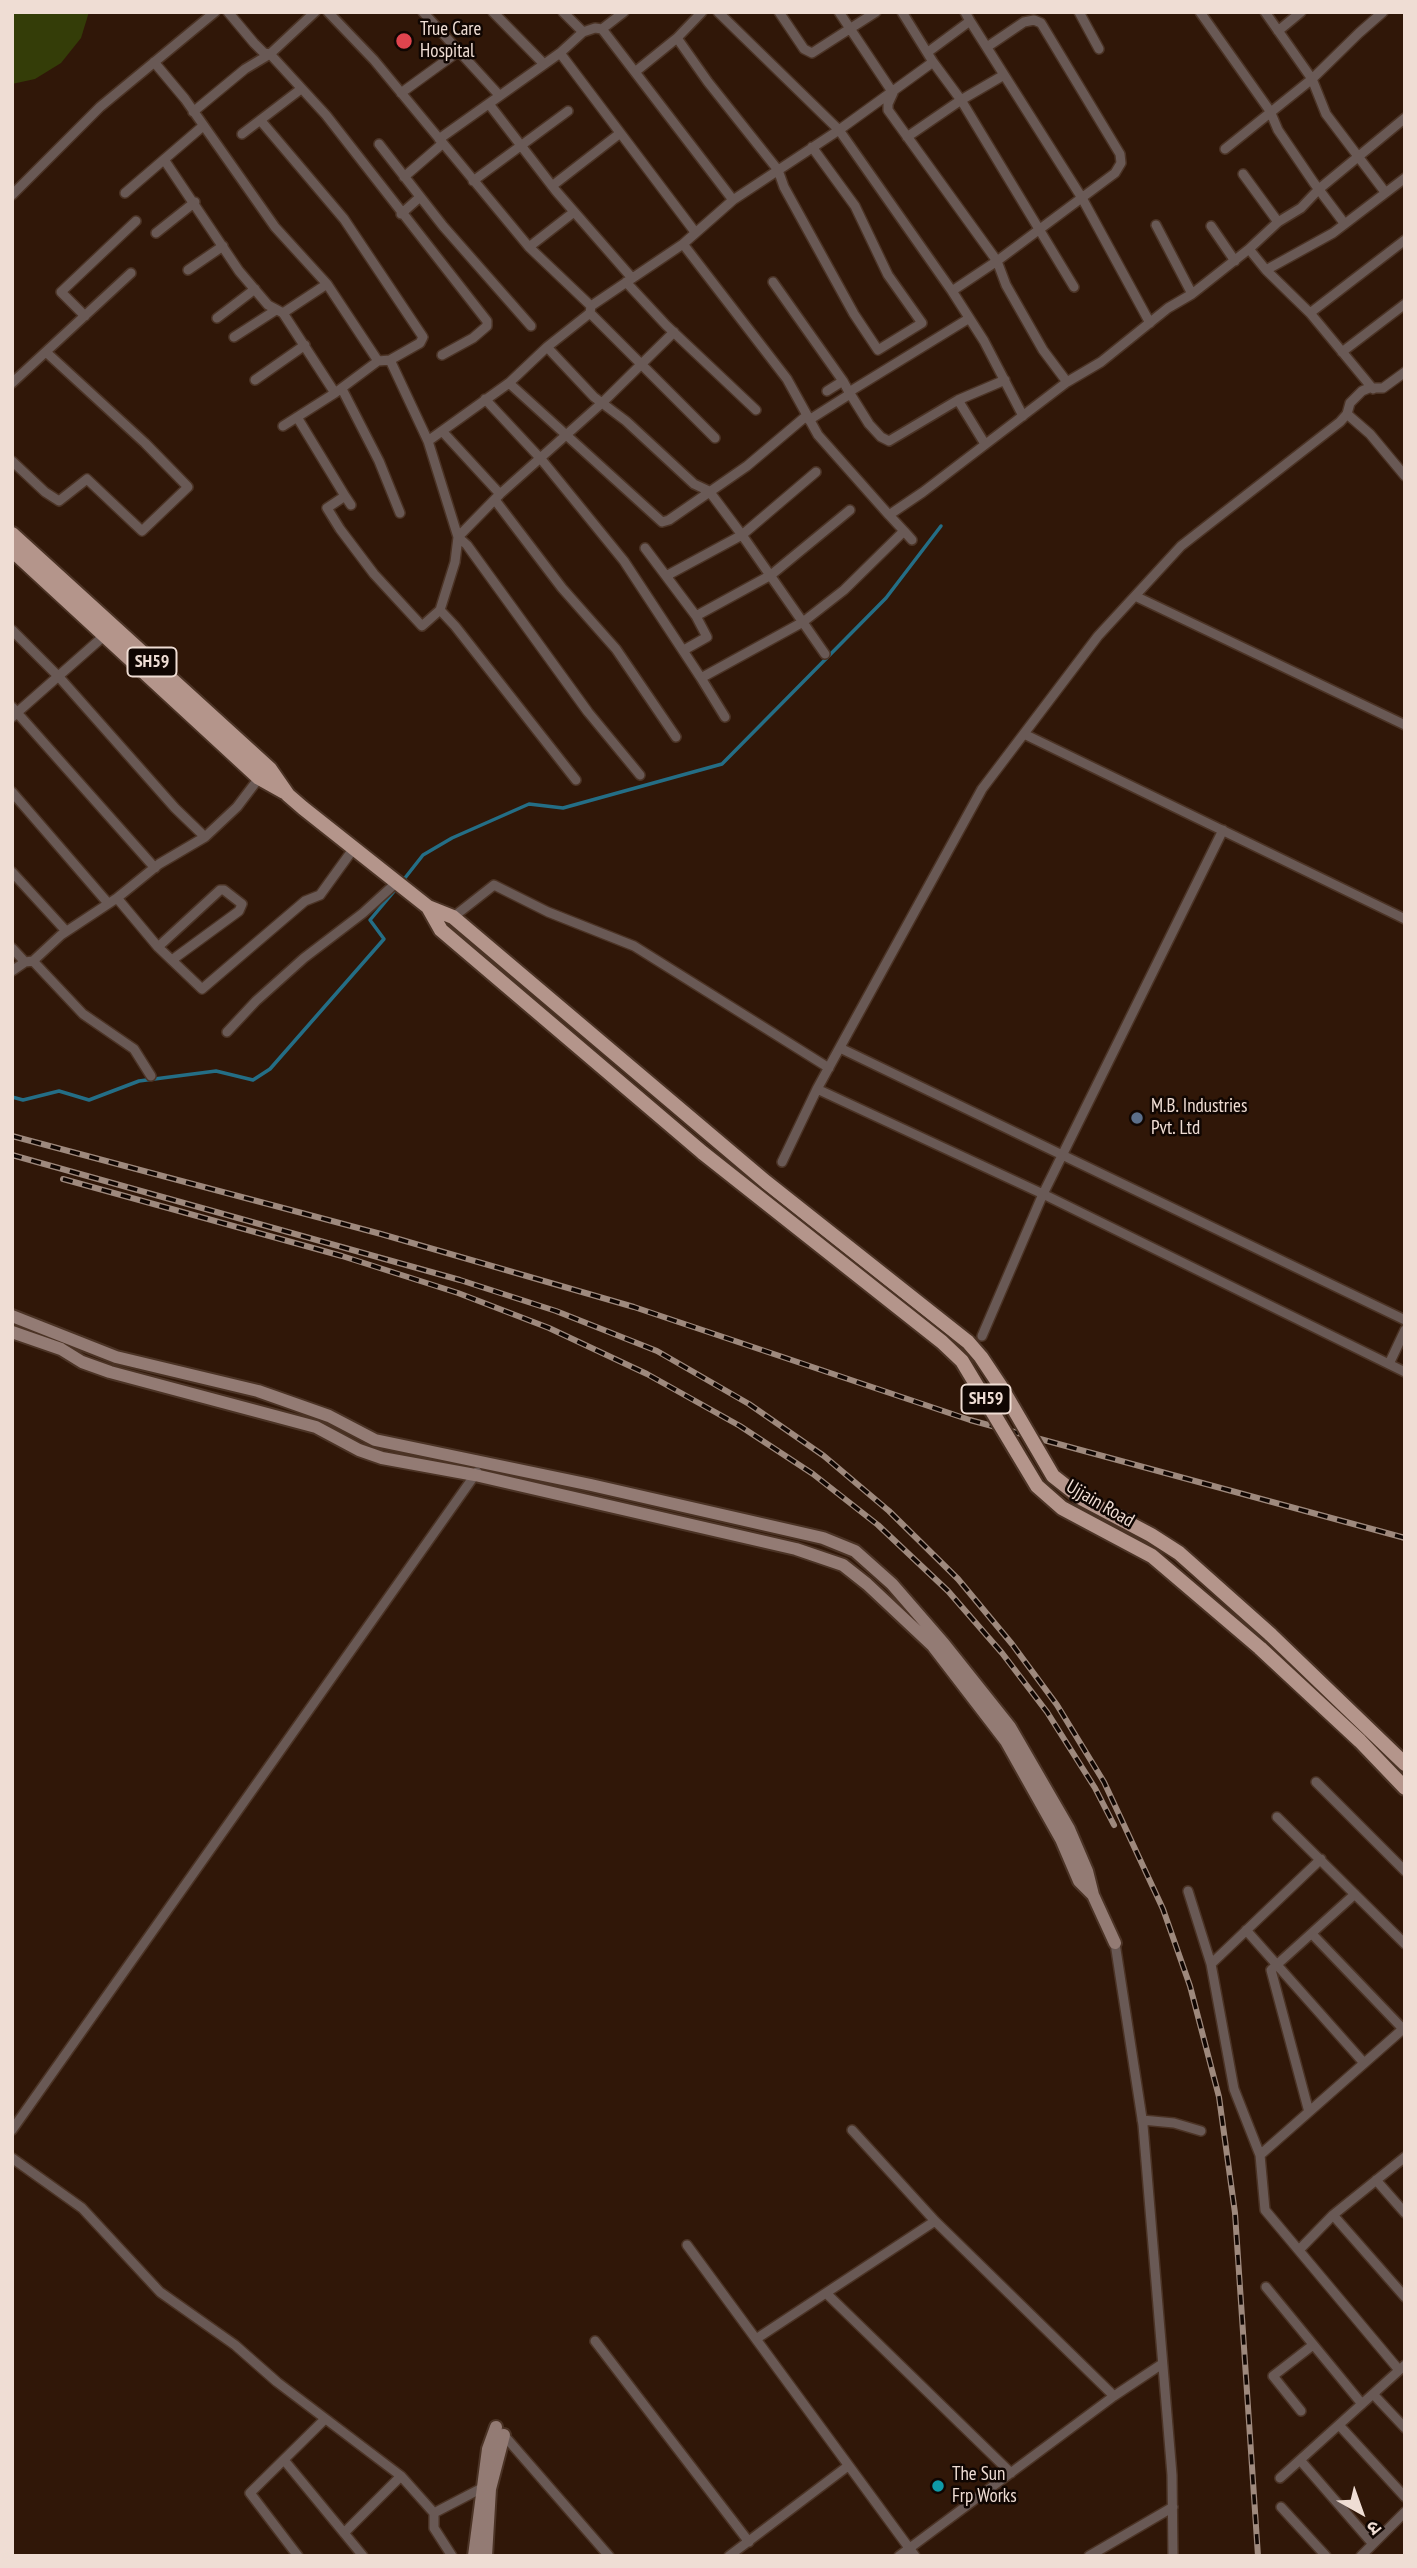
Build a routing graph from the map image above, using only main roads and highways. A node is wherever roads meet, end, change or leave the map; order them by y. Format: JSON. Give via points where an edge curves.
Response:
{"nodes":[{"id":1,"x":12,"y":534,"type":"edge"},
{"id":2,"x":12,"y":550,"type":"edge"},
{"id":3,"x":288,"y":795,"type":"junction"},
{"id":4,"x":422,"y":903,"type":"junction"},
{"id":5,"x":1400,"y":1758,"type":"edge"},
{"id":6,"x":1405,"y":1788,"type":"edge"}],
"edges":[{"from":1,"to":3,"type":"main road","number":"SH59","via":[[270,769]]},
{"from":2,"to":3,"type":"main road","number":"SH59","via":[[259,778]]},
{"from":3,"to":4,"type":"main road","number":"SH59"},
{"from":4,"to":5,"type":"main road","number":"SH59","bridge":true,"via":[[470,930],[766,1182],[968,1342],[1001,1387],[1040,1458],[1065,1488],[1179,1553]]},
{"from":4,"to":6,"type":"main road","name":"Ujjain Road","number":"SH59","bridge":true,"via":[[441,930],[703,1153],[942,1342],[962,1361],[1037,1486],[1062,1508],[1152,1556],[1259,1648]]}]}
